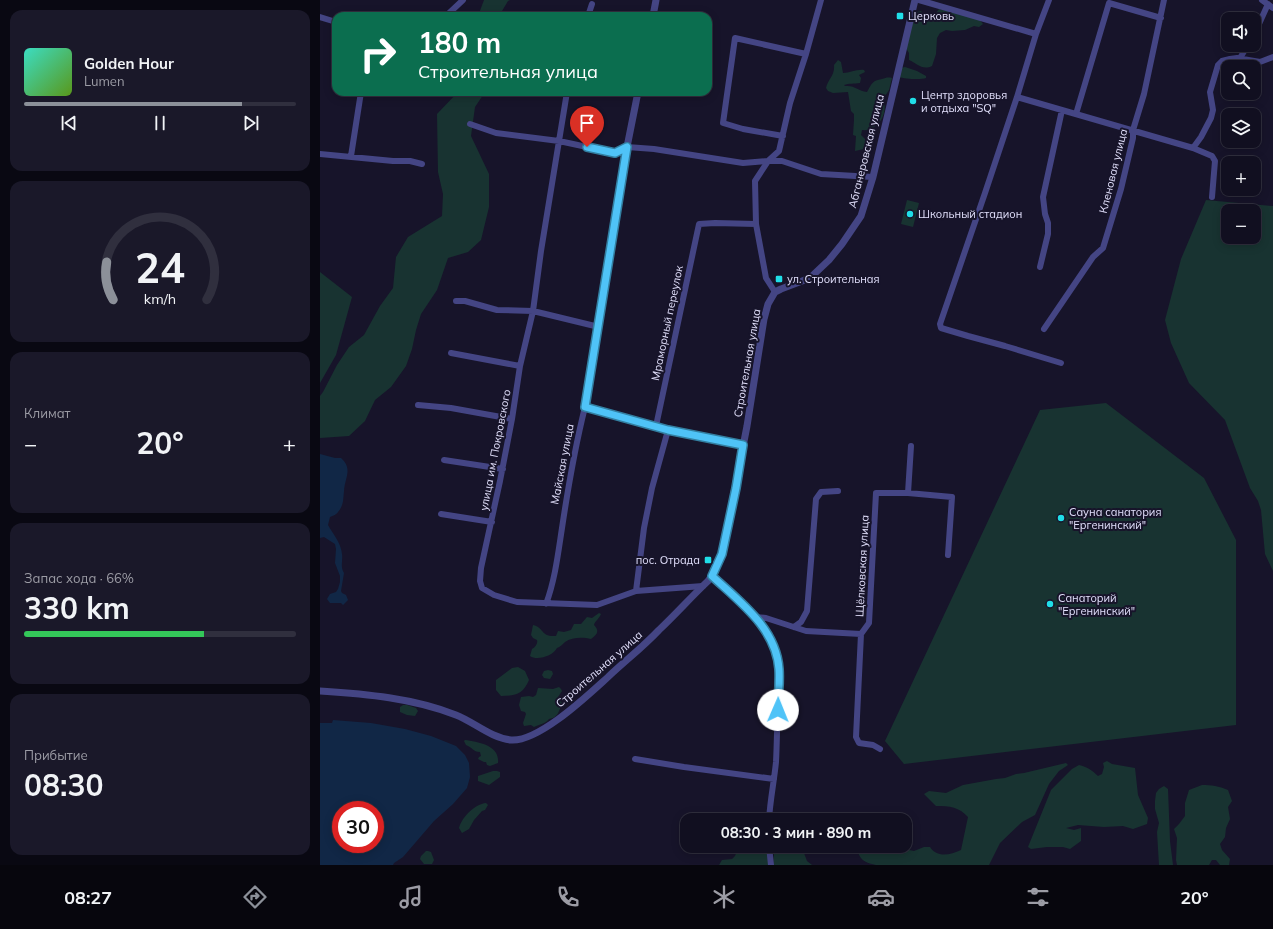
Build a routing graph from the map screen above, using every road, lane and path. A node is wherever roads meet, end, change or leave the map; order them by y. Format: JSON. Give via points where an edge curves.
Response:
{"nodes":[{"id":1,"x":463,"y":0,"type":"edge"},
{"id":2,"x":656,"y":0,"type":"edge"},
{"id":3,"x":821,"y":0,"type":"edge"},
{"id":4,"x":915,"y":0,"type":"edge"},
{"id":5,"x":919,"y":0,"type":"edge"},
{"id":6,"x":1049,"y":0,"type":"edge"},
{"id":7,"x":1164,"y":0,"type":"edge"},
{"id":8,"x":1262,"y":0,"type":"edge"},
{"id":9,"x":592,"y":4,"type":"dead end"},
{"id":10,"x":1271,"y":6,"type":"edge"},
{"id":11,"x":450,"y":12,"type":"edge"},
{"id":12,"x":589,"y":12,"type":"edge"},
{"id":13,"x":654,"y":12,"type":"edge"},
{"id":14,"x":320,"y":17,"type":"edge"},
{"id":15,"x":1161,"y":18,"type":"junction"},
{"id":16,"x":332,"y":21,"type":"edge"},
{"id":17,"x":1261,"y":23,"type":"edge"},
{"id":18,"x":1036,"y":34,"type":"junction"},
{"id":19,"x":1244,"y":52,"type":"edge"},
{"id":20,"x":806,"y":54,"type":"junction"},
{"id":21,"x":1240,"y":58,"type":"junction"},
{"id":22,"x":1273,"y":58,"type":"edge"},
{"id":23,"x":360,"y":96,"type":"edge"},
{"id":24,"x":566,"y":96,"type":"edge"},
{"id":25,"x":637,"y":96,"type":"edge"},
{"id":26,"x":1017,"y":97,"type":"junction"},
{"id":27,"x":1062,"y":110,"type":"junction"},
{"id":28,"x":1076,"y":114,"type":"junction"},
{"id":29,"x":470,"y":124,"type":"dead end"},
{"id":30,"x":1133,"y":130,"type":"junction"},
{"id":31,"x":783,"y":136,"type":"junction"},
{"id":32,"x":558,"y":141,"type":"junction"},
{"id":33,"x":627,"y":147,"type":"junction"},
{"id":34,"x":1193,"y":148,"type":"junction"},
{"id":35,"x":320,"y":154,"type":"edge"},
{"id":36,"x":351,"y":156,"type":"junction"},
{"id":37,"x":768,"y":160,"type":"junction"},
{"id":38,"x":422,"y":164,"type":"dead end"},
{"id":39,"x":873,"y":177,"type":"junction"},
{"id":40,"x":1212,"y":197,"type":"dead end"},
{"id":41,"x":756,"y":224,"type":"junction"},
{"id":42,"x":1040,"y":267,"type":"dead end"},
{"id":43,"x":775,"y":292,"type":"junction"},
{"id":44,"x":456,"y":300,"type":"dead end"},
{"id":45,"x":533,"y":311,"type":"junction"},
{"id":46,"x":599,"y":327,"type":"junction"},
{"id":47,"x":1044,"y":329,"type":"dead end"},
{"id":48,"x":451,"y":353,"type":"dead end"},
{"id":49,"x":1062,"y":363,"type":"dead end"},
{"id":50,"x":520,"y":366,"type":"junction"},
{"id":51,"x":418,"y":405,"type":"dead end"},
{"id":52,"x":585,"y":407,"type":"junction"},
{"id":53,"x":512,"y":419,"type":"junction"},
{"id":54,"x":656,"y":426,"type":"junction"},
{"id":55,"x":668,"y":430,"type":"junction"},
{"id":56,"x":743,"y":445,"type":"junction"},
{"id":57,"x":911,"y":446,"type":"dead end"},
{"id":58,"x":444,"y":460,"type":"dead end"},
{"id":59,"x":503,"y":469,"type":"junction"},
{"id":60,"x":838,"y":491,"type":"dead end"},
{"id":61,"x":908,"y":493,"type":"junction"},
{"id":62,"x":441,"y":514,"type":"dead end"},
{"id":63,"x":492,"y":522,"type":"junction"},
{"id":64,"x":948,"y":555,"type":"dead end"},
{"id":65,"x":712,"y":576,"type":"junction"},
{"id":66,"x":703,"y":586,"type":"junction"},
{"id":67,"x":636,"y":591,"type":"junction"},
{"id":68,"x":546,"y":604,"type":"junction"},
{"id":69,"x":755,"y":617,"type":"junction"},
{"id":70,"x":794,"y":627,"type":"junction"},
{"id":71,"x":861,"y":634,"type":"junction"},
{"id":72,"x":320,"y":692,"type":"edge"},
{"id":73,"x":880,"y":749,"type":"dead end"},
{"id":74,"x":635,"y":759,"type":"dead end"},
{"id":75,"x":774,"y":779,"type":"junction"},
{"id":76,"x":770,"y":813,"type":"edge"},
{"id":77,"x":770,"y":853,"type":"edge"},
{"id":78,"x":771,"y":865,"type":"edge"}],
"edges":[{"from":1,"to":11,"type":"street"},
{"from":2,"to":13,"type":"street"},
{"from":3,"to":20,"type":"street"},
{"from":4,"to":39,"type":"street","name":"Абганеровская улица"},
{"from":5,"to":18,"type":"street"},
{"from":6,"to":18,"type":"street"},
{"from":7,"to":15,"type":"street","name":"Кленовая улица"},
{"from":8,"to":10,"type":"street"},
{"from":9,"to":12,"type":"street"},
{"from":10,"to":17,"type":"street"},
{"from":14,"to":16,"type":"street"},
{"from":15,"to":28,"type":"street","via":[[1109,3]]},
{"from":15,"to":30,"type":"street","name":"Кленовая улица"},
{"from":18,"to":26,"type":"street"},
{"from":19,"to":21,"type":"street"},
{"from":20,"to":31,"type":"street","via":[[790,103]]},
{"from":20,"to":31,"type":"street","via":[[735,38],[723,123]]},
{"from":21,"to":22,"type":"street","via":[[1260,62]]},
{"from":21,"to":34,"type":"street","via":[[1222,61],[1218,65],[1210,92],[1213,110],[1211,118]]},
{"from":23,"to":36,"type":"street"},
{"from":24,"to":32,"type":"street","name":"улица им. Покровского"},
{"from":25,"to":33,"type":"street","name":"Майская улица"},
{"from":26,"to":27,"type":"street"},
{"from":26,"to":49,"type":"street","via":[[940,324],[941,328],[953,332]]},
{"from":27,"to":28,"type":"street"},
{"from":27,"to":42,"type":"street","via":[[1043,197],[1048,234]]},
{"from":28,"to":30,"type":"street"},
{"from":29,"to":32,"type":"street","via":[[496,133]]},
{"from":30,"to":34,"type":"street"},
{"from":30,"to":47,"type":"street","name":"Кленовая улица","via":[[1121,189],[1103,248],[1093,257]]},
{"from":31,"to":37,"type":"street","via":[[779,150]]},
{"from":32,"to":33,"type":"street","via":[[615,153]]},
{"from":32,"to":45,"type":"street","name":"улица им. Покровского"},
{"from":33,"to":37,"type":"street","via":[[743,163]]},
{"from":33,"to":46,"type":"street","name":"Майская улица"},
{"from":34,"to":40,"type":"street","via":[[1212,156],[1215,161]]},
{"from":35,"to":36,"type":"street"},
{"from":36,"to":38,"type":"street"},
{"from":37,"to":39,"type":"street","via":[[782,161],[821,174]]},
{"from":37,"to":41,"type":"street","via":[[755,181]]},
{"from":39,"to":43,"type":"street","name":"Абганеровская улица","via":[[861,216],[829,260],[810,278]]},
{"from":41,"to":43,"type":"street","via":[[766,278]]},
{"from":41,"to":54,"type":"street","name":"Мраморный переулок","via":[[699,224]]},
{"from":43,"to":56,"type":"street","name":"Строительная улица","via":[[764,319]]},
{"from":44,"to":45,"type":"street","via":[[497,310]]},
{"from":45,"to":46,"type":"street"},
{"from":45,"to":50,"type":"street","name":"улица им. Покровского"},
{"from":46,"to":52,"type":"street","name":"Майская улица"},
{"from":48,"to":50,"type":"street"},
{"from":50,"to":53,"type":"street","name":"улица им. Покровского"},
{"from":51,"to":53,"type":"street"},
{"from":52,"to":54,"type":"street"},
{"from":52,"to":68,"type":"street","name":"Майская улица","via":[[552,584]]},
{"from":53,"to":59,"type":"street","name":"улица им. Покровского"},
{"from":54,"to":55,"type":"street"},
{"from":55,"to":56,"type":"street"},
{"from":55,"to":67,"type":"street","via":[[644,528]]},
{"from":56,"to":65,"type":"street","name":"Строительная улица","via":[[722,554]]},
{"from":57,"to":61,"type":"street"},
{"from":58,"to":59,"type":"street"},
{"from":59,"to":63,"type":"street","name":"улица им. Покровского"},
{"from":60,"to":70,"type":"street","via":[[821,492],[816,499],[807,611],[801,622]]},
{"from":61,"to":64,"type":"street","via":[[952,497]]},
{"from":61,"to":71,"type":"street","name":"Щёлковская улица","via":[[876,493],[869,623]]},
{"from":62,"to":63,"type":"street"},
{"from":63,"to":68,"type":"street","name":"улица им. Покровского","via":[[481,568],[482,588],[494,595],[517,602]]},
{"from":65,"to":66,"type":"street","name":"Строительная улица"},
{"from":65,"to":69,"type":"street","via":[[737,597]]},
{"from":66,"to":67,"type":"street","name":"улица им. Покровского"},
{"from":66,"to":72,"type":"street","name":"Строительная улица","via":[[658,632],[572,709],[520,740],[504,738],[456,715],[423,705],[380,696]]},
{"from":67,"to":68,"type":"street","name":"улица им. Покровского","via":[[597,606]]},
{"from":69,"to":70,"type":"street"},
{"from":69,"to":75,"type":"street","via":[[776,650],[779,669]]},
{"from":70,"to":71,"type":"street","via":[[806,631]]},
{"from":71,"to":73,"type":"street","name":"Щёлковская улица","via":[[856,737],[859,743]]},
{"from":74,"to":75,"type":"street"},
{"from":75,"to":76,"type":"street"},
{"from":77,"to":78,"type":"street"}]}
